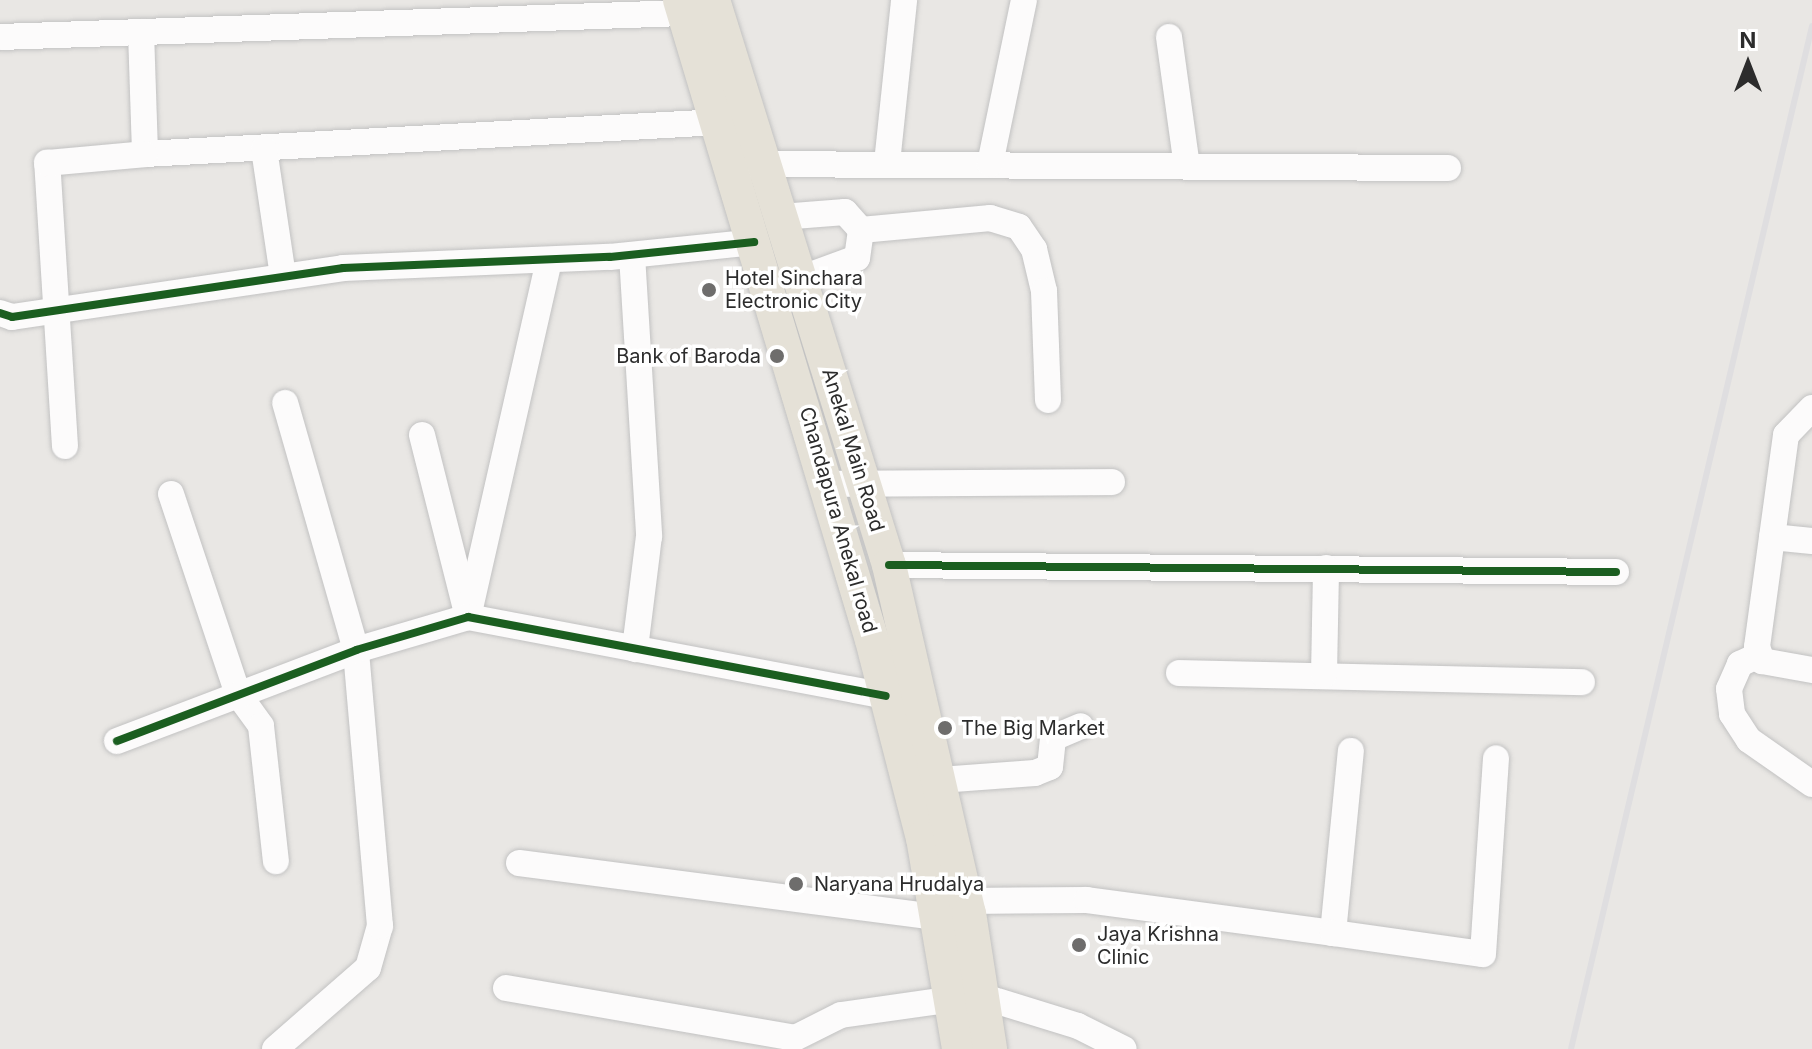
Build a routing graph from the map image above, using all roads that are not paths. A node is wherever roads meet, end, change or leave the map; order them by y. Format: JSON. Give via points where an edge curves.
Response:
{"nodes":[{"id":1,"x":904,"y":0,"type":"edge"},
{"id":2,"x":1024,"y":0,"type":"edge"},
{"id":3,"x":692,"y":4,"type":"edge"},
{"id":4,"x":141,"y":32,"type":"junction"},
{"id":5,"x":0,"y":37,"type":"edge"},
{"id":6,"x":1169,"y":37,"type":"dead end"},
{"id":7,"x":719,"y":122,"type":"junction"},
{"id":8,"x":264,"y":149,"type":"junction"},
{"id":9,"x":145,"y":154,"type":"junction"},
{"id":10,"x":765,"y":162,"type":"junction"},
{"id":11,"x":887,"y":163,"type":"junction"},
{"id":12,"x":990,"y":164,"type":"junction"},
{"id":13,"x":732,"y":166,"type":"junction"},
{"id":14,"x":1187,"y":166,"type":"junction"},
{"id":15,"x":1448,"y":168,"type":"dead end"},
{"id":16,"x":781,"y":217,"type":"junction"},
{"id":17,"x":861,"y":230,"type":"junction"},
{"id":18,"x":754,"y":242,"type":"junction"},
{"id":19,"x":632,"y":255,"type":"junction"},
{"id":20,"x":549,"y":260,"type":"junction"},
{"id":21,"x":283,"y":276,"type":"junction"},
{"id":22,"x":800,"y":279,"type":"junction"},
{"id":23,"x":56,"y":311,"type":"junction"},
{"id":24,"x":0,"y":313,"type":"edge"},
{"id":25,"x":1048,"y":400,"type":"dead end"},
{"id":26,"x":285,"y":403,"type":"dead end"},
{"id":27,"x":1812,"y":408,"type":"edge"},
{"id":28,"x":422,"y":435,"type":"dead end"},
{"id":29,"x":65,"y":446,"type":"dead end"},
{"id":30,"x":862,"y":478,"type":"junction"},
{"id":31,"x":1112,"y":482,"type":"dead end"},
{"id":32,"x":828,"y":484,"type":"junction"},
{"id":33,"x":171,"y":494,"type":"dead end"},
{"id":34,"x":1772,"y":537,"type":"junction"},
{"id":35,"x":1812,"y":541,"type":"edge"},
{"id":36,"x":889,"y":565,"type":"junction"},
{"id":37,"x":1326,"y":568,"type":"junction"},
{"id":38,"x":1616,"y":572,"type":"dead end"},
{"id":39,"x":468,"y":617,"type":"junction"},
{"id":40,"x":635,"y":649,"type":"junction"},
{"id":41,"x":356,"y":650,"type":"junction"},
{"id":42,"x":1757,"y":656,"type":"junction"},
{"id":43,"x":1812,"y":670,"type":"edge"},
{"id":44,"x":1179,"y":673,"type":"dead end"},
{"id":45,"x":1324,"y":675,"type":"junction"},
{"id":46,"x":1582,"y":682,"type":"dead end"},
{"id":47,"x":238,"y":694,"type":"junction"},
{"id":48,"x":886,"y":696,"type":"junction"},
{"id":49,"x":1081,"y":726,"type":"dead end"},
{"id":50,"x":117,"y":741,"type":"dead end"},
{"id":51,"x":1351,"y":751,"type":"dead end"},
{"id":52,"x":1496,"y":758,"type":"dead end"},
{"id":53,"x":940,"y":780,"type":"junction"},
{"id":54,"x":1812,"y":784,"type":"edge"},
{"id":55,"x":276,"y":861,"type":"dead end"},
{"id":56,"x":519,"y":863,"type":"dead end"},
{"id":57,"x":951,"y":909,"type":"junction"},
{"id":58,"x":1333,"y":933,"type":"junction"},
{"id":59,"x":506,"y":988,"type":"dead end"},
{"id":60,"x":969,"y":998,"type":"junction"},
{"id":61,"x":275,"y":1049,"type":"edge"},
{"id":62,"x":959,"y":1049,"type":"edge"},
{"id":63,"x":990,"y":1049,"type":"edge"},
{"id":64,"x":1124,"y":1049,"type":"edge"}],
"edges":[{"from":1,"to":11,"type":"street"},
{"from":2,"to":12,"type":"street"},
{"from":3,"to":4,"type":"street"},
{"from":3,"to":7,"type":"main road","name":"Chandapura Anekal road"},
{"from":3,"to":10,"type":"main road","name":"Anekal Main Road"},
{"from":4,"to":5,"type":"street"},
{"from":4,"to":9,"type":"street"},
{"from":6,"to":14,"type":"street"},
{"from":7,"to":8,"type":"street"},
{"from":7,"to":13,"type":"main road","name":"Chandapura Anekal road"},
{"from":8,"to":9,"type":"street"},
{"from":8,"to":21,"type":"street"},
{"from":9,"to":23,"type":"street","via":[[47,163]]},
{"from":10,"to":11,"type":"street"},
{"from":10,"to":13,"type":"street"},
{"from":10,"to":16,"type":"main road","name":"Anekal Main Road"},
{"from":11,"to":12,"type":"street"},
{"from":12,"to":14,"type":"street"},
{"from":13,"to":18,"type":"main road","name":"Chandapura Anekal road"},
{"from":14,"to":15,"type":"street"},
{"from":16,"to":17,"type":"street","via":[[845,212]]},
{"from":16,"to":22,"type":"main road","name":"Anekal Main Road"},
{"from":17,"to":22,"type":"street","via":[[857,258]]},
{"from":17,"to":25,"type":"street","via":[[990,218],[1019,227],[1034,249],[1044,291]]},
{"from":18,"to":19,"type":"street"},
{"from":18,"to":32,"type":"main road","name":"Chandapura Anekal road"},
{"from":19,"to":20,"type":"street"},
{"from":19,"to":40,"type":"street","via":[[649,536]]},
{"from":20,"to":21,"type":"street"},
{"from":20,"to":39,"type":"street"},
{"from":21,"to":23,"type":"street"},
{"from":22,"to":30,"type":"main road","name":"Anekal Main Road"},
{"from":23,"to":24,"type":"street"},
{"from":23,"to":29,"type":"street"},
{"from":26,"to":41,"type":"street"},
{"from":27,"to":34,"type":"street","via":[[1786,435]]},
{"from":28,"to":39,"type":"street"},
{"from":30,"to":31,"type":"street","via":[[1065,477]]},
{"from":30,"to":32,"type":"street"},
{"from":30,"to":36,"type":"main road","name":"Anekal Main Road"},
{"from":32,"to":48,"type":"main road","name":"Chandapura Anekal road"},
{"from":33,"to":47,"type":"street"},
{"from":34,"to":35,"type":"street"},
{"from":34,"to":42,"type":"street"},
{"from":36,"to":37,"type":"street"},
{"from":36,"to":53,"type":"main road","name":"Anekal Main Road"},
{"from":37,"to":38,"type":"street"},
{"from":37,"to":45,"type":"street"},
{"from":39,"to":40,"type":"street"},
{"from":39,"to":41,"type":"street"},
{"from":40,"to":48,"type":"street"},
{"from":41,"to":47,"type":"street"},
{"from":41,"to":61,"type":"street","via":[[377,946],[368,968]]},
{"from":42,"to":43,"type":"street"},
{"from":42,"to":54,"type":"street","via":[[1740,664],[1729,689],[1732,714],[1749,740]]},
{"from":44,"to":45,"type":"street"},
{"from":45,"to":46,"type":"street"},
{"from":47,"to":50,"type":"street"},
{"from":47,"to":55,"type":"street","via":[[261,726]]},
{"from":48,"to":57,"type":"main road","name":"Chandapura Anekal road"},
{"from":49,"to":53,"type":"street","via":[[1053,738],[1050,767],[1035,773]]},
{"from":51,"to":58,"type":"street"},
{"from":52,"to":58,"type":"street","via":[[1483,954]]},
{"from":53,"to":57,"type":"main road","name":"Anekal Main Road"},
{"from":56,"to":57,"type":"street"},
{"from":57,"to":58,"type":"street","via":[[1087,900]]},
{"from":57,"to":60,"type":"main road","name":"Anekal Main Road"},
{"from":59,"to":60,"type":"street","via":[[795,1038],[841,1015]]},
{"from":60,"to":62,"type":"main road"},
{"from":60,"to":63,"type":"main road","name":"Anekal Main Road"},
{"from":60,"to":64,"type":"street","via":[[1078,1026]]}]}
